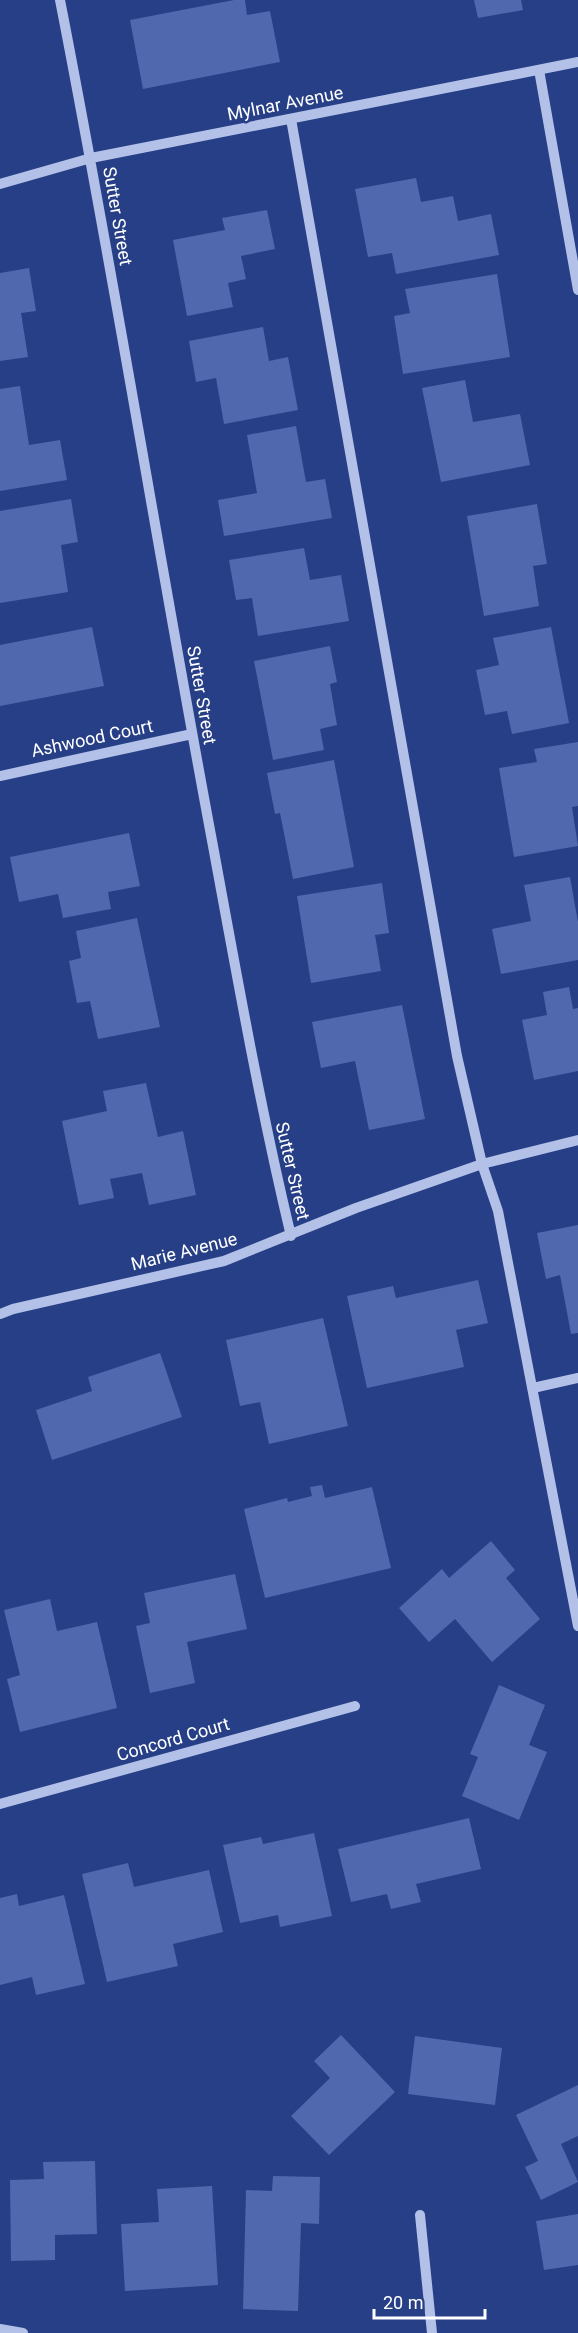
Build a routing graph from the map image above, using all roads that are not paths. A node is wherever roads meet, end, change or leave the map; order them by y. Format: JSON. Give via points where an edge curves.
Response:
{"nodes":[{"id":1,"x":60,"y":0,"type":"edge"},
{"id":2,"x":578,"y":62,"type":"edge"},
{"id":3,"x":539,"y":70,"type":"junction"},
{"id":4,"x":291,"y":119,"type":"junction"},
{"id":5,"x":91,"y":158,"type":"junction"},
{"id":6,"x":0,"y":184,"type":"edge"},
{"id":7,"x":578,"y":290,"type":"edge"},
{"id":8,"x":192,"y":734,"type":"junction"},
{"id":9,"x":0,"y":776,"type":"edge"},
{"id":10,"x":578,"y":1140,"type":"edge"},
{"id":11,"x":482,"y":1164,"type":"junction"},
{"id":12,"x":291,"y":1236,"type":"junction"},
{"id":13,"x":0,"y":1314,"type":"edge"},
{"id":14,"x":578,"y":1378,"type":"edge"},
{"id":15,"x":533,"y":1388,"type":"junction"},
{"id":16,"x":578,"y":1626,"type":"edge"},
{"id":17,"x":356,"y":1706,"type":"dead end"},
{"id":18,"x":0,"y":1804,"type":"edge"},
{"id":19,"x":420,"y":2215,"type":"dead end"},
{"id":20,"x":4,"y":2330,"type":"edge"},
{"id":21,"x":23,"y":2333,"type":"edge"},
{"id":22,"x":432,"y":2333,"type":"edge"}],
"edges":[{"from":1,"to":5,"type":"street","name":"Sutter Street"},
{"from":2,"to":3,"type":"street","name":"Mylnar Avenue"},
{"from":3,"to":4,"type":"street","name":"Mylnar Avenue"},
{"from":3,"to":7,"type":"street"},
{"from":4,"to":5,"type":"street","name":"Mylnar Avenue"},
{"from":4,"to":11,"type":"street","via":[[458,1056]]},
{"from":5,"to":6,"type":"street","name":"Mylnar Avenue"},
{"from":5,"to":8,"type":"street","name":"Sutter Street"},
{"from":8,"to":9,"type":"street","name":"Ashwood Court"},
{"from":8,"to":12,"type":"street","name":"Sutter Street","via":[[264,1123]]},
{"from":10,"to":11,"type":"street","name":"Marie Avenue"},
{"from":11,"to":12,"type":"street","name":"Marie Avenue","via":[[356,1208]]},
{"from":11,"to":15,"type":"street","via":[[498,1210]]},
{"from":12,"to":13,"type":"street","name":"Marie Avenue","via":[[224,1261]]},
{"from":14,"to":15,"type":"street"},
{"from":15,"to":16,"type":"street"},
{"from":17,"to":18,"type":"street","name":"Concord Court"},
{"from":19,"to":22,"type":"street"},
{"from":20,"to":21,"type":"street"}]}
